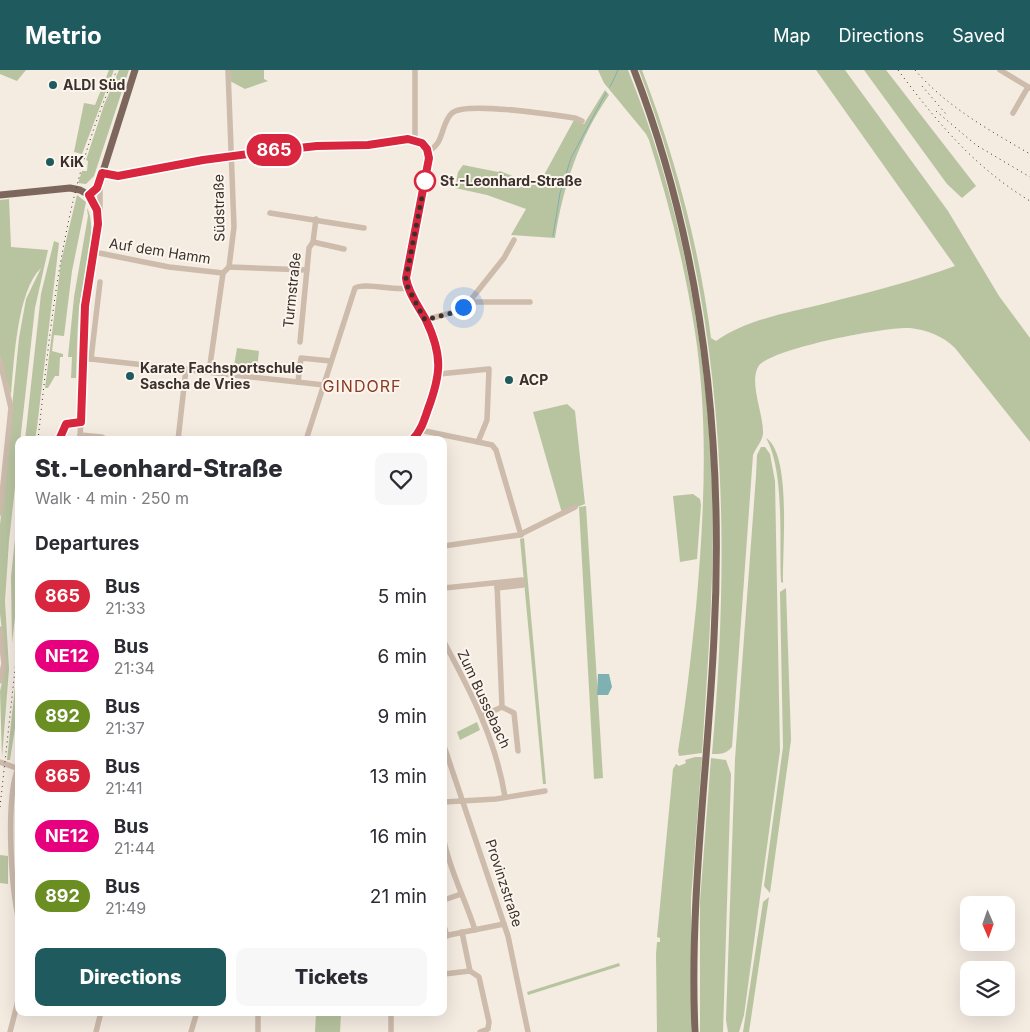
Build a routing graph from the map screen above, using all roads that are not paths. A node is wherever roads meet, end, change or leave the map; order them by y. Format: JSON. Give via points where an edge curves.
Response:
{"nodes":[{"id":1,"x":135,"y":70,"type":"edge"},
{"id":2,"x":228,"y":70,"type":"edge"},
{"id":3,"x":415,"y":70,"type":"edge"},
{"id":4,"x":634,"y":70,"type":"edge"},
{"id":5,"x":1000,"y":70,"type":"edge"},
{"id":6,"x":1029,"y":88,"type":"edge"},
{"id":7,"x":1013,"y":113,"type":"dead end"},
{"id":8,"x":582,"y":121,"type":"dead end"},
{"id":9,"x":415,"y":140,"type":"junction"},
{"id":10,"x":428,"y":151,"type":"junction"},
{"id":11,"x":230,"y":156,"type":"junction"},
{"id":12,"x":101,"y":176,"type":"junction"},
{"id":13,"x":0,"y":195,"type":"edge"},
{"id":14,"x":89,"y":195,"type":"junction"},
{"id":15,"x":270,"y":213,"type":"dead end"},
{"id":16,"x":316,"y":219,"type":"junction"},
{"id":17,"x":98,"y":221,"type":"junction"},
{"id":18,"x":364,"y":228,"type":"dead end"},
{"id":19,"x":514,"y":240,"type":"dead end"},
{"id":20,"x":313,"y":242,"type":"junction"},
{"id":21,"x":344,"y":250,"type":"dead end"},
{"id":22,"x":94,"y":252,"type":"junction"},
{"id":23,"x":229,"y":267,"type":"junction"},
{"id":24,"x":307,"y":270,"type":"junction"},
{"id":25,"x":223,"y":273,"type":"junction"},
{"id":26,"x":100,"y":282,"type":"dead end"},
{"id":27,"x":408,"y":288,"type":"junction"},
{"id":28,"x":469,"y":302,"type":"junction"},
{"id":29,"x":530,"y":302,"type":"dead end"},
{"id":30,"x":425,"y":320,"type":"junction"},
{"id":31,"x":300,"y":342,"type":"dead end"},
{"id":32,"x":82,"y":358,"type":"junction"},
{"id":33,"x":91,"y":359,"type":"junction"},
{"id":34,"x":0,"y":361,"type":"edge"},
{"id":35,"x":330,"y":361,"type":"junction"},
{"id":36,"x":186,"y":370,"type":"junction"},
{"id":37,"x":209,"y":372,"type":"junction"},
{"id":38,"x":439,"y":374,"type":"junction"},
{"id":39,"x":298,"y":382,"type":"junction"},
{"id":40,"x":324,"y":385,"type":"junction"},
{"id":41,"x":81,"y":422,"type":"junction"},
{"id":42,"x":420,"y":430,"type":"junction"},
{"id":43,"x":61,"y":436,"type":"edge"},
{"id":44,"x":80,"y":436,"type":"edge"},
{"id":45,"x":178,"y":436,"type":"edge"},
{"id":46,"x":307,"y":436,"type":"edge"},
{"id":47,"x":415,"y":436,"type":"edge"},
{"id":48,"x":478,"y":442,"type":"junction"},
{"id":49,"x":575,"y":507,"type":"dead end"},
{"id":50,"x":0,"y":513,"type":"edge"},
{"id":51,"x":521,"y":535,"type":"junction"},
{"id":52,"x":447,"y":546,"type":"edge"},
{"id":53,"x":447,"y":588,"type":"edge"},
{"id":54,"x":0,"y":629,"type":"edge"},
{"id":55,"x":447,"y":648,"type":"edge"},
{"id":56,"x":0,"y":681,"type":"edge"},
{"id":57,"x":502,"y":707,"type":"junction"},
{"id":58,"x":482,"y":716,"type":"junction"},
{"id":59,"x":518,"y":751,"type":"dead end"},
{"id":60,"x":447,"y":754,"type":"edge"},
{"id":61,"x":0,"y":762,"type":"edge"},
{"id":62,"x":15,"y":767,"type":"edge"},
{"id":63,"x":15,"y":776,"type":"edge"},
{"id":64,"x":545,"y":791,"type":"dead end"},
{"id":65,"x":506,"y":797,"type":"junction"},
{"id":66,"x":464,"y":801,"type":"junction"},
{"id":67,"x":447,"y":802,"type":"edge"},
{"id":68,"x":447,"y":870,"type":"edge"},
{"id":69,"x":461,"y":894,"type":"junction"},
{"id":70,"x":447,"y":899,"type":"edge"},
{"id":71,"x":15,"y":901,"type":"edge"},
{"id":72,"x":504,"y":924,"type":"junction"},
{"id":73,"x":475,"y":930,"type":"junction"},
{"id":74,"x":462,"y":932,"type":"junction"},
{"id":75,"x":447,"y":936,"type":"edge"},
{"id":76,"x":470,"y":971,"type":"junction"},
{"id":77,"x":447,"y":974,"type":"edge"},
{"id":78,"x":15,"y":1013,"type":"edge"},
{"id":79,"x":100,"y":1016,"type":"edge"},
{"id":80,"x":196,"y":1016,"type":"edge"},
{"id":81,"x":258,"y":1016,"type":"edge"},
{"id":82,"x":391,"y":1016,"type":"edge"},
{"id":83,"x":10,"y":1032,"type":"edge"},
{"id":84,"x":96,"y":1032,"type":"edge"},
{"id":85,"x":191,"y":1032,"type":"edge"},
{"id":86,"x":258,"y":1032,"type":"edge"},
{"id":87,"x":391,"y":1032,"type":"edge"},
{"id":88,"x":480,"y":1032,"type":"edge"},
{"id":89,"x":528,"y":1032,"type":"edge"},
{"id":90,"x":695,"y":1032,"type":"edge"}],
"edges":[{"from":1,"to":12,"type":"main road"},
{"from":2,"to":11,"type":"street","name":"Südstraße"},
{"from":3,"to":9,"type":"street"},
{"from":4,"to":90,"type":"main road","via":[[662,150],[687,246],[704,335],[713,428],[717,507],[716,587],[695,918]]},
{"from":5,"to":6,"type":"street"},
{"from":6,"to":7,"type":"street"},
{"from":8,"to":10,"type":"street","via":[[489,108],[462,108],[450,115],[439,142]]},
{"from":9,"to":10,"type":"street"},
{"from":9,"to":11,"type":"street"},
{"from":10,"to":27,"type":"street","via":[[428,165],[406,271]]},
{"from":11,"to":12,"type":"street"},
{"from":11,"to":23,"type":"street","name":"Südstraße","via":[[234,227]]},
{"from":12,"to":14,"type":"main road","via":[[97,188]]},
{"from":12,"to":17,"type":"street"},
{"from":13,"to":14,"type":"main road","via":[[70,188]]},
{"from":14,"to":17,"type":"street","via":[[96,207]]},
{"from":15,"to":16,"type":"street"},
{"from":16,"to":18,"type":"street"},
{"from":16,"to":20,"type":"street","name":"Turmstraße"},
{"from":17,"to":22,"type":"street"},
{"from":19,"to":28,"type":"street"},
{"from":20,"to":21,"type":"street","name":"Turmstraße"},
{"from":20,"to":24,"type":"street","name":"Turmstraße","via":[[309,247]]},
{"from":22,"to":25,"type":"street","name":"Auf dem Hamm","via":[[169,267]]},
{"from":22,"to":32,"type":"street","via":[[85,306]]},
{"from":23,"to":24,"type":"street","name":"Auf dem Hamm"},
{"from":23,"to":25,"type":"street"},
{"from":24,"to":31,"type":"street","name":"Turmstraße"},
{"from":25,"to":37,"type":"street"},
{"from":26,"to":33,"type":"street"},
{"from":27,"to":30,"type":"street"},
{"from":27,"to":35,"type":"street","via":[[356,287]]},
{"from":28,"to":29,"type":"street"},
{"from":28,"to":30,"type":"street","via":[[454,312]]},
{"from":30,"to":38,"type":"street","via":[[436,352]]},
{"from":32,"to":33,"type":"street"},
{"from":32,"to":41,"type":"street"},
{"from":33,"to":36,"type":"street"},
{"from":34,"to":50,"type":"street","via":[[11,408]]},
{"from":35,"to":39,"type":"street","via":[[301,358]]},
{"from":35,"to":40,"type":"street"},
{"from":36,"to":37,"type":"street"},
{"from":36,"to":45,"type":"street"},
{"from":37,"to":39,"type":"street"},
{"from":38,"to":42,"type":"street"},
{"from":38,"to":48,"type":"street","via":[[489,368],[487,420]]},
{"from":39,"to":40,"type":"street"},
{"from":40,"to":46,"type":"street"},
{"from":41,"to":43,"type":"street","via":[[66,424]]},
{"from":41,"to":44,"type":"street"},
{"from":42,"to":47,"type":"street"},
{"from":42,"to":48,"type":"street"},
{"from":48,"to":51,"type":"street","via":[[492,445],[497,451]]},
{"from":49,"to":51,"type":"street"},
{"from":51,"to":52,"type":"street"},
{"from":53,"to":57,"type":"street","via":[[497,585]]},
{"from":54,"to":56,"type":"street","via":[[4,664]]},
{"from":55,"to":58,"type":"street","name":"Zum Bussebach"},
{"from":57,"to":58,"type":"street"},
{"from":57,"to":59,"type":"street","via":[[514,713]]},
{"from":58,"to":65,"type":"street","name":"Zum Bussebach","via":[[496,752]]},
{"from":60,"to":66,"type":"street","name":"Provinzstraße"},
{"from":61,"to":62,"type":"street"},
{"from":63,"to":71,"type":"street","via":[[12,785],[12,852]]},
{"from":64,"to":65,"type":"street"},
{"from":65,"to":66,"type":"street"},
{"from":66,"to":67,"type":"street"},
{"from":66,"to":72,"type":"street","name":"Provinzstraße"},
{"from":68,"to":69,"type":"street"},
{"from":69,"to":70,"type":"street"},
{"from":69,"to":73,"type":"street"},
{"from":72,"to":73,"type":"street"},
{"from":72,"to":89,"type":"street","name":"Provinzstraße"},
{"from":73,"to":74,"type":"street"},
{"from":74,"to":75,"type":"street"},
{"from":74,"to":76,"type":"street"},
{"from":76,"to":77,"type":"street"},
{"from":76,"to":88,"type":"street","via":[[479,977],[489,1022],[488,1029]]},
{"from":78,"to":83,"type":"street"},
{"from":79,"to":84,"type":"street"},
{"from":80,"to":85,"type":"street"},
{"from":81,"to":86,"type":"street"},
{"from":82,"to":87,"type":"street"}]}
